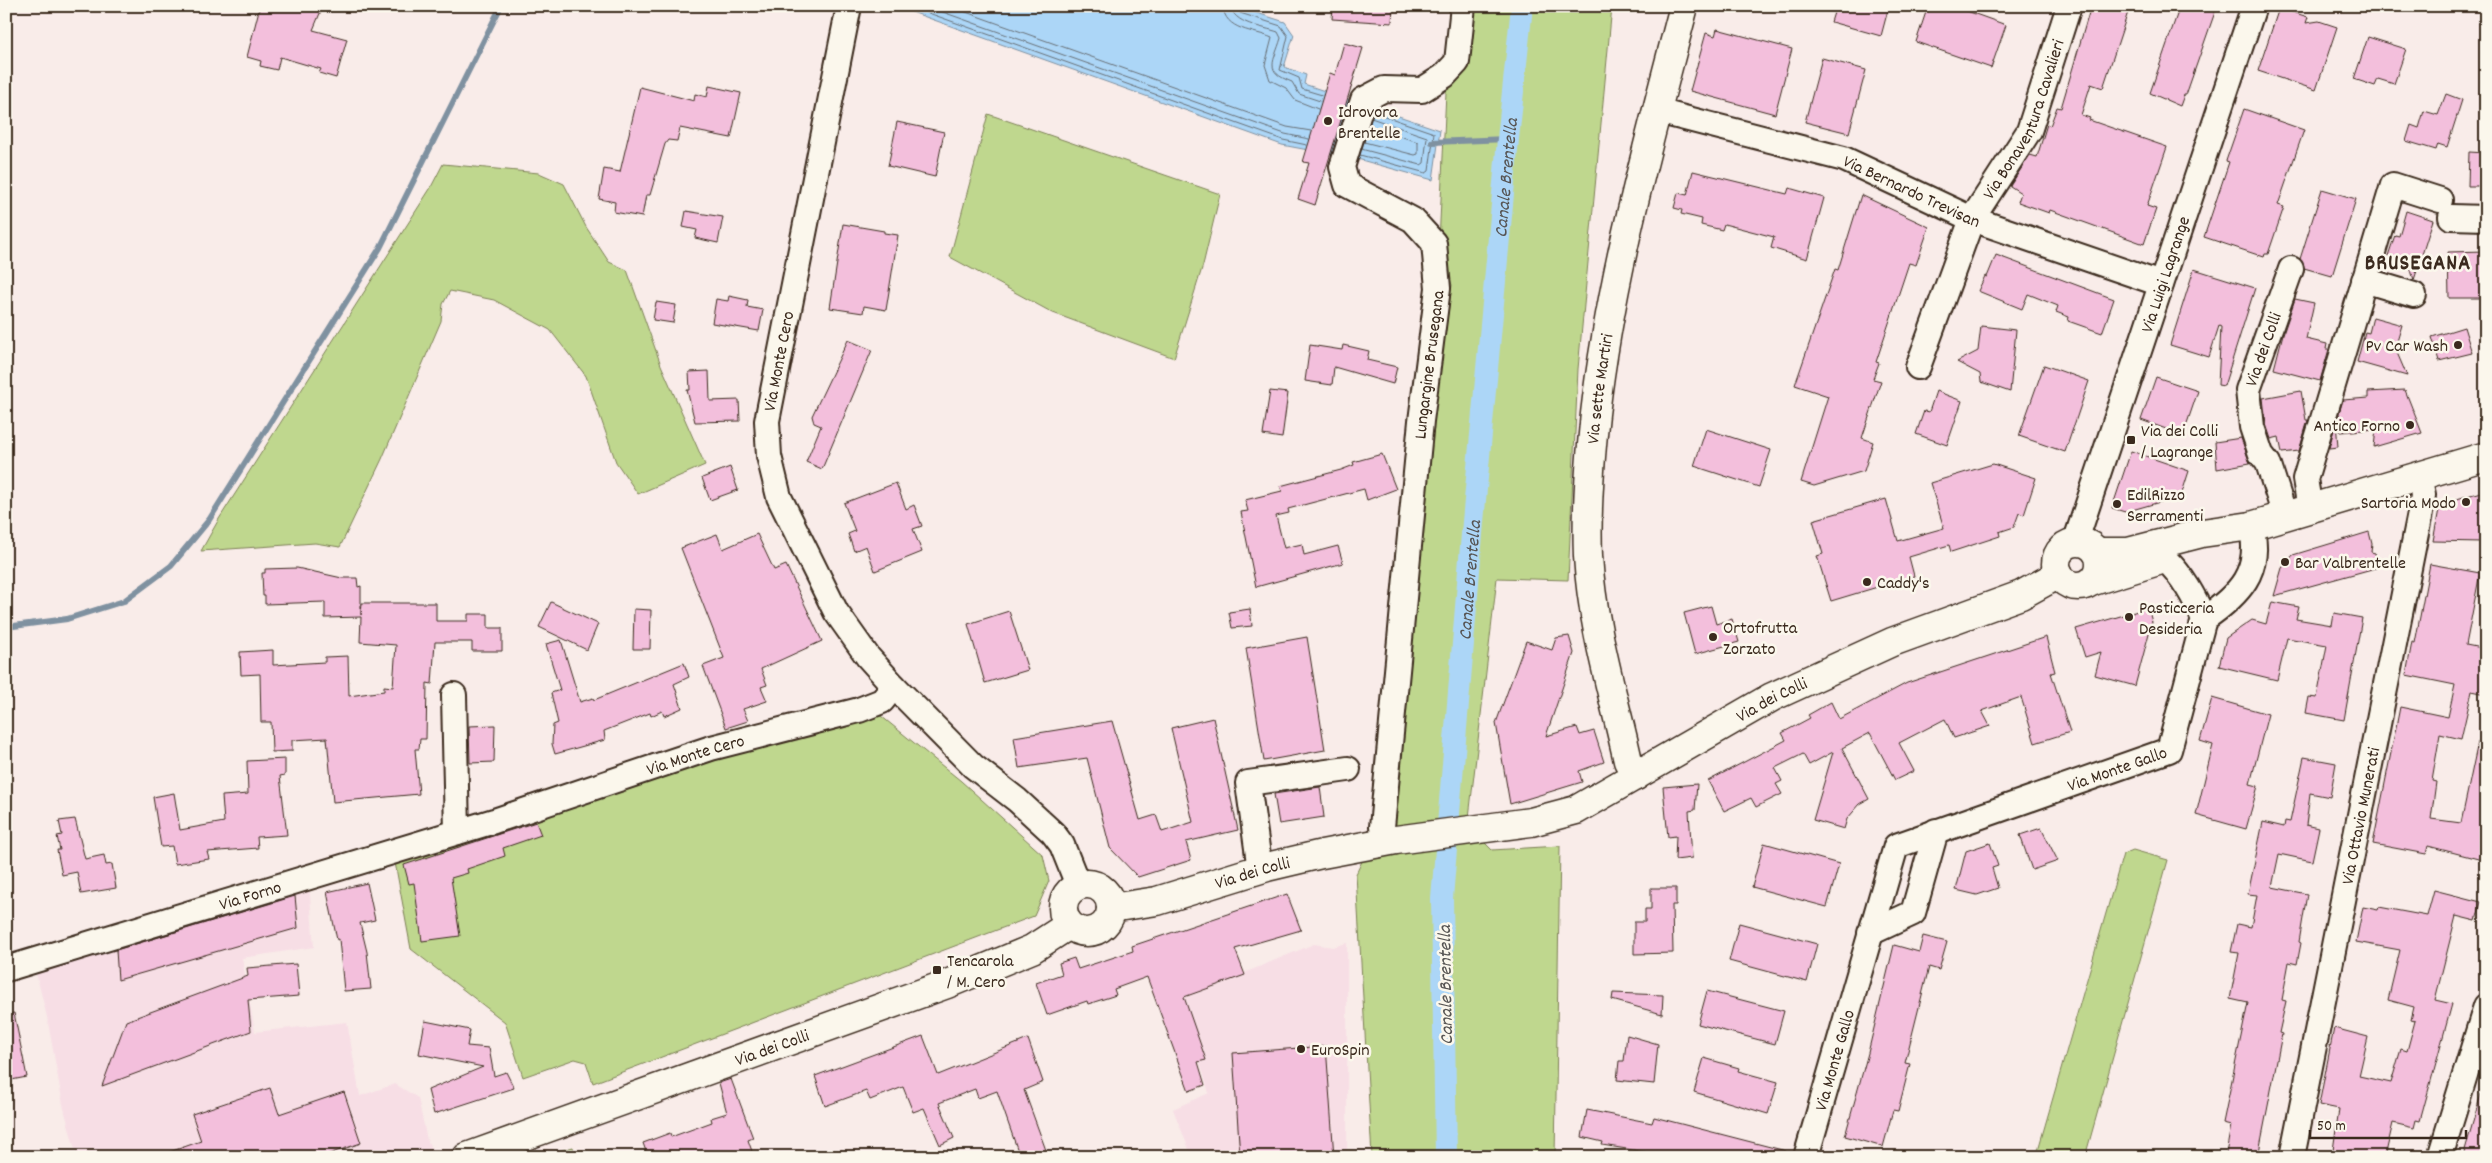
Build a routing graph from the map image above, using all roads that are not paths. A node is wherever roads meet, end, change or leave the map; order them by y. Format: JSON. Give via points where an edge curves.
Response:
{"nodes":[{"id":1,"x":849,"y":6,"type":"edge"},
{"id":2,"x":1463,"y":6,"type":"edge"},
{"id":3,"x":1684,"y":6,"type":"edge"},
{"id":4,"x":2069,"y":6,"type":"edge"},
{"id":5,"x":2254,"y":6,"type":"edge"},
{"id":6,"x":1657,"y":111,"type":"junction"},
{"id":7,"x":1972,"y":218,"type":"junction"},
{"id":8,"x":2486,"y":218,"type":"edge"},
{"id":9,"x":2291,"y":269,"type":"dead end"},
{"id":10,"x":2364,"y":280,"type":"junction"},
{"id":11,"x":2161,"y":284,"type":"junction"},
{"id":12,"x":2414,"y":295,"type":"dead end"},
{"id":13,"x":1918,"y":367,"type":"dead end"},
{"id":14,"x":2486,"y":456,"type":"edge"},
{"id":15,"x":2419,"y":476,"type":"junction"},
{"id":16,"x":2297,"y":512,"type":"junction"},
{"id":17,"x":2248,"y":526,"type":"junction"},
{"id":18,"x":2087,"y":547,"type":"junction"},
{"id":19,"x":2165,"y":559,"type":"junction"},
{"id":20,"x":2059,"y":574,"type":"junction"},
{"id":21,"x":2093,"y":581,"type":"junction"},
{"id":22,"x":2204,"y":619,"type":"junction"},
{"id":23,"x":894,"y":686,"type":"junction"},
{"id":24,"x":454,"y":695,"type":"dead end"},
{"id":25,"x":1348,"y":769,"type":"dead end"},
{"id":26,"x":1636,"y":776,"type":"junction"},
{"id":27,"x":494,"y":821,"type":"joint"},
{"id":28,"x":1936,"y":831,"type":"junction"},
{"id":29,"x":457,"y":832,"type":"junction"},
{"id":30,"x":1391,"y":841,"type":"junction"},
{"id":31,"x":1260,"y":870,"type":"junction"},
{"id":32,"x":1078,"y":885,"type":"junction"},
{"id":33,"x":1111,"y":908,"type":"junction"},
{"id":34,"x":1069,"y":925,"type":"junction"},
{"id":35,"x":1870,"y":933,"type":"junction"},
{"id":36,"x":6,"y":968,"type":"edge"},
{"id":37,"x":2486,"y":1006,"type":"edge"},
{"id":38,"x":2477,"y":1070,"type":"edge"},
{"id":39,"x":467,"y":1157,"type":"edge"},
{"id":40,"x":1806,"y":1157,"type":"edge"},
{"id":41,"x":2292,"y":1157,"type":"edge"},
{"id":42,"x":2440,"y":1157,"type":"edge"}],
"edges":[{"from":1,"to":23,"type":"street","name":"Via Monte Cero","via":[[767,421],[769,456],[779,497],[836,612],[868,657]]},
{"from":2,"to":30,"type":"street","name":"Lungargine Brusegana","via":[[1457,62],[1444,76],[1422,90],[1384,88],[1363,100],[1342,167],[1347,185],[1413,220],[1434,243],[1438,288],[1382,827]]},
{"from":3,"to":6,"type":"main road","name":"Via sette Martiri"},
{"from":4,"to":7,"type":"street","name":"Via Bonaventura Cavalieri","via":[[2029,131]]},
{"from":5,"to":11,"type":"street","name":"Via Luigi Lagrange"},
{"from":6,"to":7,"type":"street","name":"Via Bernardo Trevisan","via":[[1844,159]]},
{"from":6,"to":26,"type":"main road","name":"Via sette Martiri","via":[[1613,293],[1600,375],[1588,513],[1588,558],[1598,631],[1628,761]]},
{"from":7,"to":11,"type":"street","name":"Via Bernardo Trevisan"},
{"from":7,"to":13,"type":"street","name":"Via Bonaventura Cavalieri"},
{"from":8,"to":10,"type":"street","via":[[2446,208],[2393,185]]},
{"from":9,"to":16,"type":"street","name":"Via dei Colli","via":[[2248,390],[2252,427],[2261,454]]},
{"from":10,"to":12,"type":"street"},
{"from":10,"to":16,"type":"street"},
{"from":11,"to":18,"type":"street","name":"Via Luigi Lagrange","via":[[2078,534]]},
{"from":14,"to":15,"type":"main road"},
{"from":15,"to":16,"type":"main road"},
{"from":15,"to":41,"type":"street","name":"Via Ottavio Munerati","via":[[2424,495]]},
{"from":16,"to":17,"type":"main road"},
{"from":17,"to":18,"type":"main road","via":[[2202,533],[2128,552]]},
{"from":17,"to":19,"type":"main road","via":[[2207,546]]},
{"from":17,"to":22,"type":"street","via":[[2255,546],[2250,571],[2238,593]]},
{"from":18,"to":20,"type":"main road","via":[[2064,548],[2057,560]]},
{"from":18,"to":21,"type":"main road","via":[[2100,562],[2099,572]]},
{"from":19,"to":21,"type":"main road"},
{"from":19,"to":22,"type":"street","via":[[2193,595]]},
{"from":20,"to":21,"type":"main road","via":[[2074,586]]},
{"from":20,"to":26,"type":"main road","name":"Via dei Colli","via":[[2021,595],[1892,642],[1780,693]]},
{"from":22,"to":28,"type":"street","name":"Via Monte Gallo","via":[[2169,750]]},
{"from":23,"to":27,"type":"street","name":"Via Monte Cero","via":[[882,701],[859,710],[711,748]]},
{"from":23,"to":32,"type":"street","name":"Via Monte Cero","via":[[973,766],[1053,833],[1062,845]]},
{"from":24,"to":29,"type":"street"},
{"from":25,"to":31,"type":"street","via":[[1248,783]]},
{"from":26,"to":30,"type":"main road","name":"Via dei Colli","via":[[1576,810],[1531,822]]},
{"from":27,"to":29,"type":"street","name":"Via Forno"},
{"from":28,"to":35,"type":"street","via":[[1913,913]]},
{"from":28,"to":35,"type":"street","name":"Via Monte Gallo","via":[[1896,846]]},
{"from":29,"to":36,"type":"street","name":"Via Forno"},
{"from":30,"to":31,"type":"main road","name":"Via dei Colli"},
{"from":31,"to":33,"type":"main road","name":"Via dei Colli","via":[[1157,901]]},
{"from":32,"to":33,"type":"main road","via":[[1100,888],[1110,900]]},
{"from":32,"to":34,"type":"main road","via":[[1068,892],[1063,903]]},
{"from":33,"to":34,"type":"main road","via":[[1108,920],[1096,930],[1087,932]]},
{"from":34,"to":39,"type":"main road","name":"Via dei Colli","via":[[1032,949],[947,984]]},
{"from":35,"to":40,"type":"street","name":"Via Monte Gallo"},
{"from":37,"to":38,"type":"street"},
{"from":38,"to":42,"type":"street"}]}
